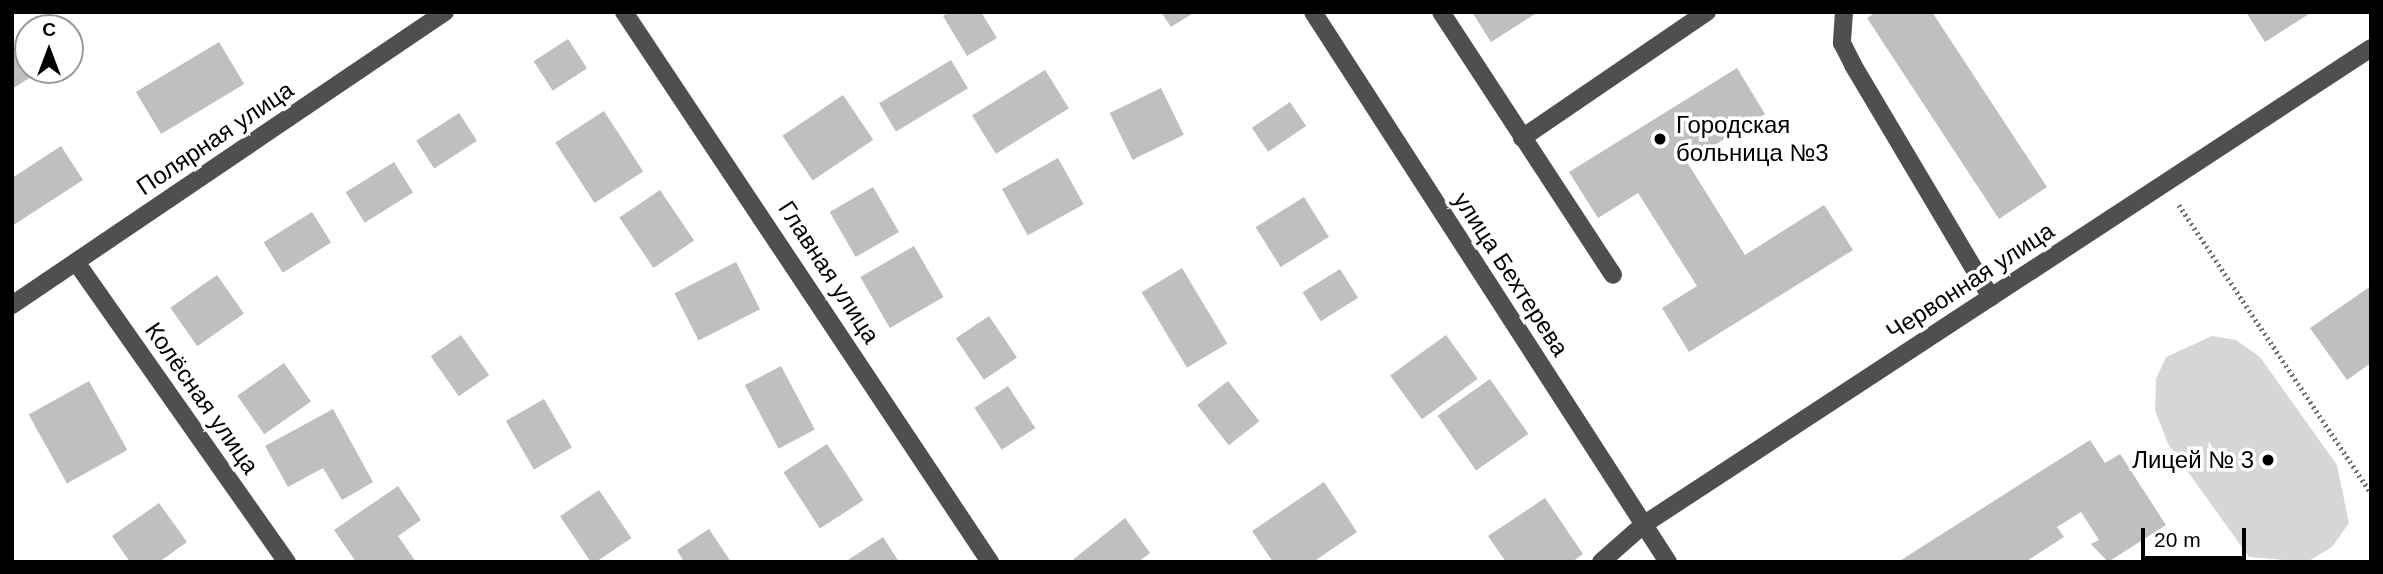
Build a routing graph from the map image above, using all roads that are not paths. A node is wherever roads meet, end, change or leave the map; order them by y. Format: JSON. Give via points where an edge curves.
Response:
{"nodes":[{"id":1,"x":624,"y":12,"type":"edge"},
{"id":2,"x":1313,"y":12,"type":"edge"},
{"id":3,"x":1441,"y":12,"type":"edge"},
{"id":4,"x":1707,"y":12,"type":"edge"},
{"id":5,"x":1844,"y":12,"type":"edge"},
{"id":6,"x":433,"y":15,"type":"edge"},
{"id":7,"x":2371,"y":48,"type":"edge"},
{"id":8,"x":1522,"y":138,"type":"junction"},
{"id":9,"x":76,"y":261,"type":"junction"},
{"id":10,"x":1613,"y":275,"type":"dead end"},
{"id":11,"x":1991,"y":297,"type":"junction"},
{"id":12,"x":12,"y":304,"type":"edge"},
{"id":13,"x":1643,"y":525,"type":"junction"},
{"id":14,"x":287,"y":562,"type":"edge"},
{"id":15,"x":990,"y":562,"type":"edge"},
{"id":16,"x":1601,"y":562,"type":"edge"},
{"id":17,"x":1668,"y":562,"type":"edge"}],
"edges":[{"from":1,"to":15,"type":"street","name":"Главная улица"},
{"from":2,"to":13,"type":"street","name":"улица Бехтерева"},
{"from":3,"to":8,"type":"street"},
{"from":4,"to":8,"type":"street"},
{"from":5,"to":11,"type":"street","via":[[1842,43],[1853,65]]},
{"from":6,"to":9,"type":"street","name":"Полярная улица"},
{"from":7,"to":11,"type":"street","name":"Червонная улица"},
{"from":8,"to":10,"type":"street"},
{"from":9,"to":12,"type":"street","name":"Полярная улица"},
{"from":9,"to":14,"type":"street","name":"Колёсная улица"},
{"from":11,"to":13,"type":"street","name":"Червонная улица"},
{"from":13,"to":16,"type":"street","name":"Червонная улица"},
{"from":13,"to":17,"type":"street","name":"улица Бехтерева"}]}
